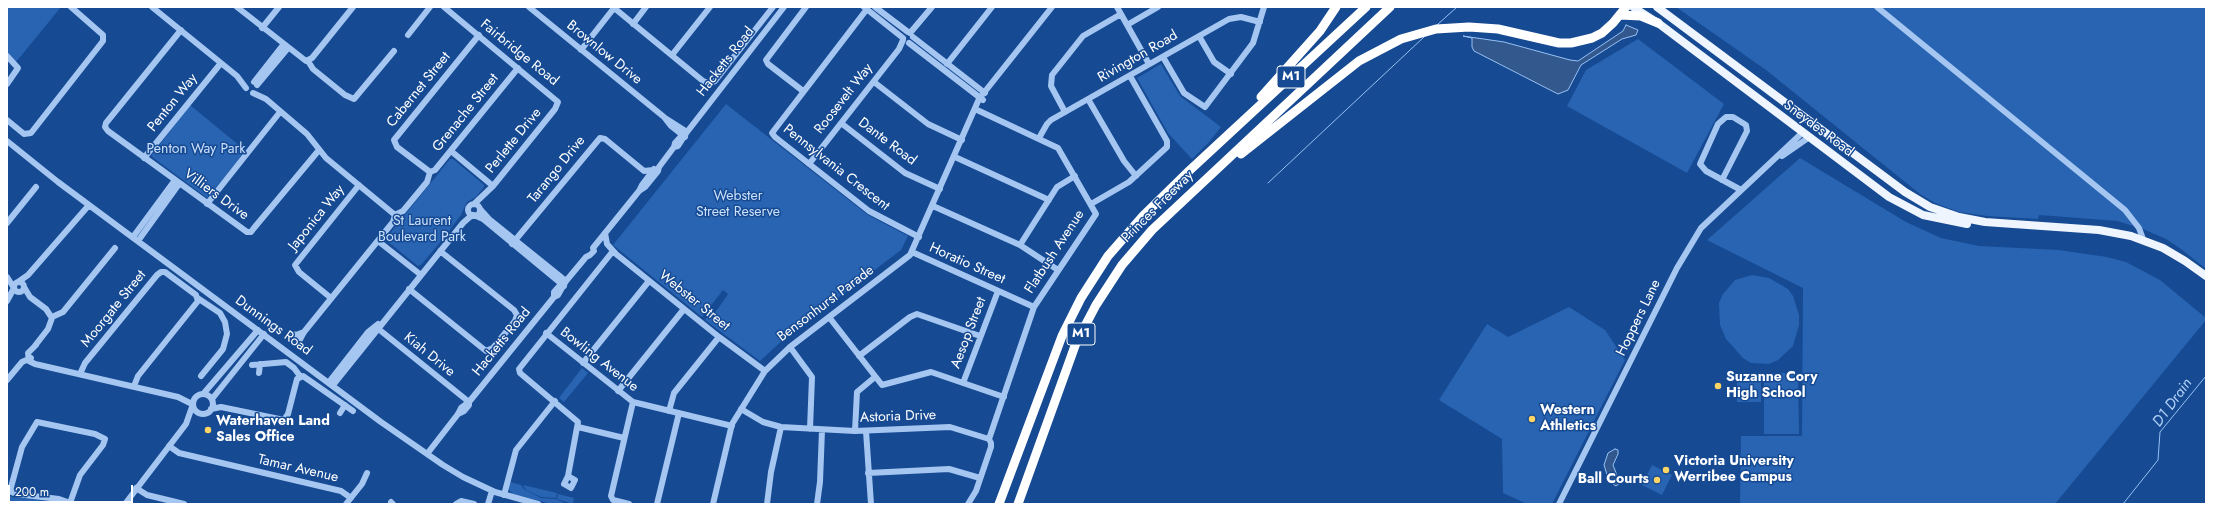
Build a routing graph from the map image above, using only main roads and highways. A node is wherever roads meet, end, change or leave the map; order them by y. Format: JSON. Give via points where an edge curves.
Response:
{"nodes":[{"id":1,"x":1336,"y":7,"type":"edge"},
{"id":2,"x":1366,"y":7,"type":"edge"},
{"id":3,"x":1390,"y":7,"type":"edge"},
{"id":4,"x":1633,"y":7,"type":"edge"},
{"id":5,"x":1658,"y":7,"type":"edge"},
{"id":6,"x":1623,"y":11,"type":"edge"},
{"id":7,"x":1658,"y":23,"type":"junction"},
{"id":8,"x":1814,"y":123,"type":"junction"},
{"id":9,"x":1805,"y":135,"type":"junction"},
{"id":10,"x":1216,"y":147,"type":"junction"},
{"id":11,"x":1179,"y":204,"type":"junction"},
{"id":12,"x":2008,"y":225,"type":"junction"},
{"id":13,"x":2206,"y":276,"type":"edge"},
{"id":14,"x":999,"y":504,"type":"edge"},
{"id":15,"x":1019,"y":504,"type":"edge"}],
"edges":[{"from":1,"to":10,"type":"highway","via":[[1320,31]]},
{"from":2,"to":10,"type":"highway","name":"Princes Freeway","number":"M1"},
{"from":3,"to":11,"type":"highway","name":"Princes Freeway","number":"M1"},
{"from":4,"to":7,"type":"main road","name":"Sneydes Road"},
{"from":5,"to":8,"type":"main road","name":"Sneydes Road"},
{"from":6,"to":7,"type":"highway"},
{"from":6,"to":11,"type":"highway","via":[[1607,28],[1592,38],[1571,43],[1559,43],[1498,29],[1469,27],[1436,29],[1401,39],[1359,61]]},
{"from":7,"to":9,"type":"main road","name":"Sneydes Road"},
{"from":8,"to":9,"type":"main road"},
{"from":8,"to":12,"type":"main road","name":"Sneydes Road","via":[[1905,192],[1930,207],[1959,217]]},
{"from":9,"to":12,"type":"main road","name":"Sneydes Road","via":[[1889,197],[1923,215],[1983,226]]},
{"from":10,"to":14,"type":"highway","name":"Princes Freeway","number":"M1","via":[[1143,216],[1108,256],[1081,298],[1050,365]]},
{"from":11,"to":15,"type":"highway","name":"Princes Freeway","number":"M1","via":[[1122,265],[1096,305],[1065,370]]},
{"from":12,"to":13,"type":"main road","name":"Sneydes Road","via":[[2099,230],[2143,239],[2185,261]]}]}
